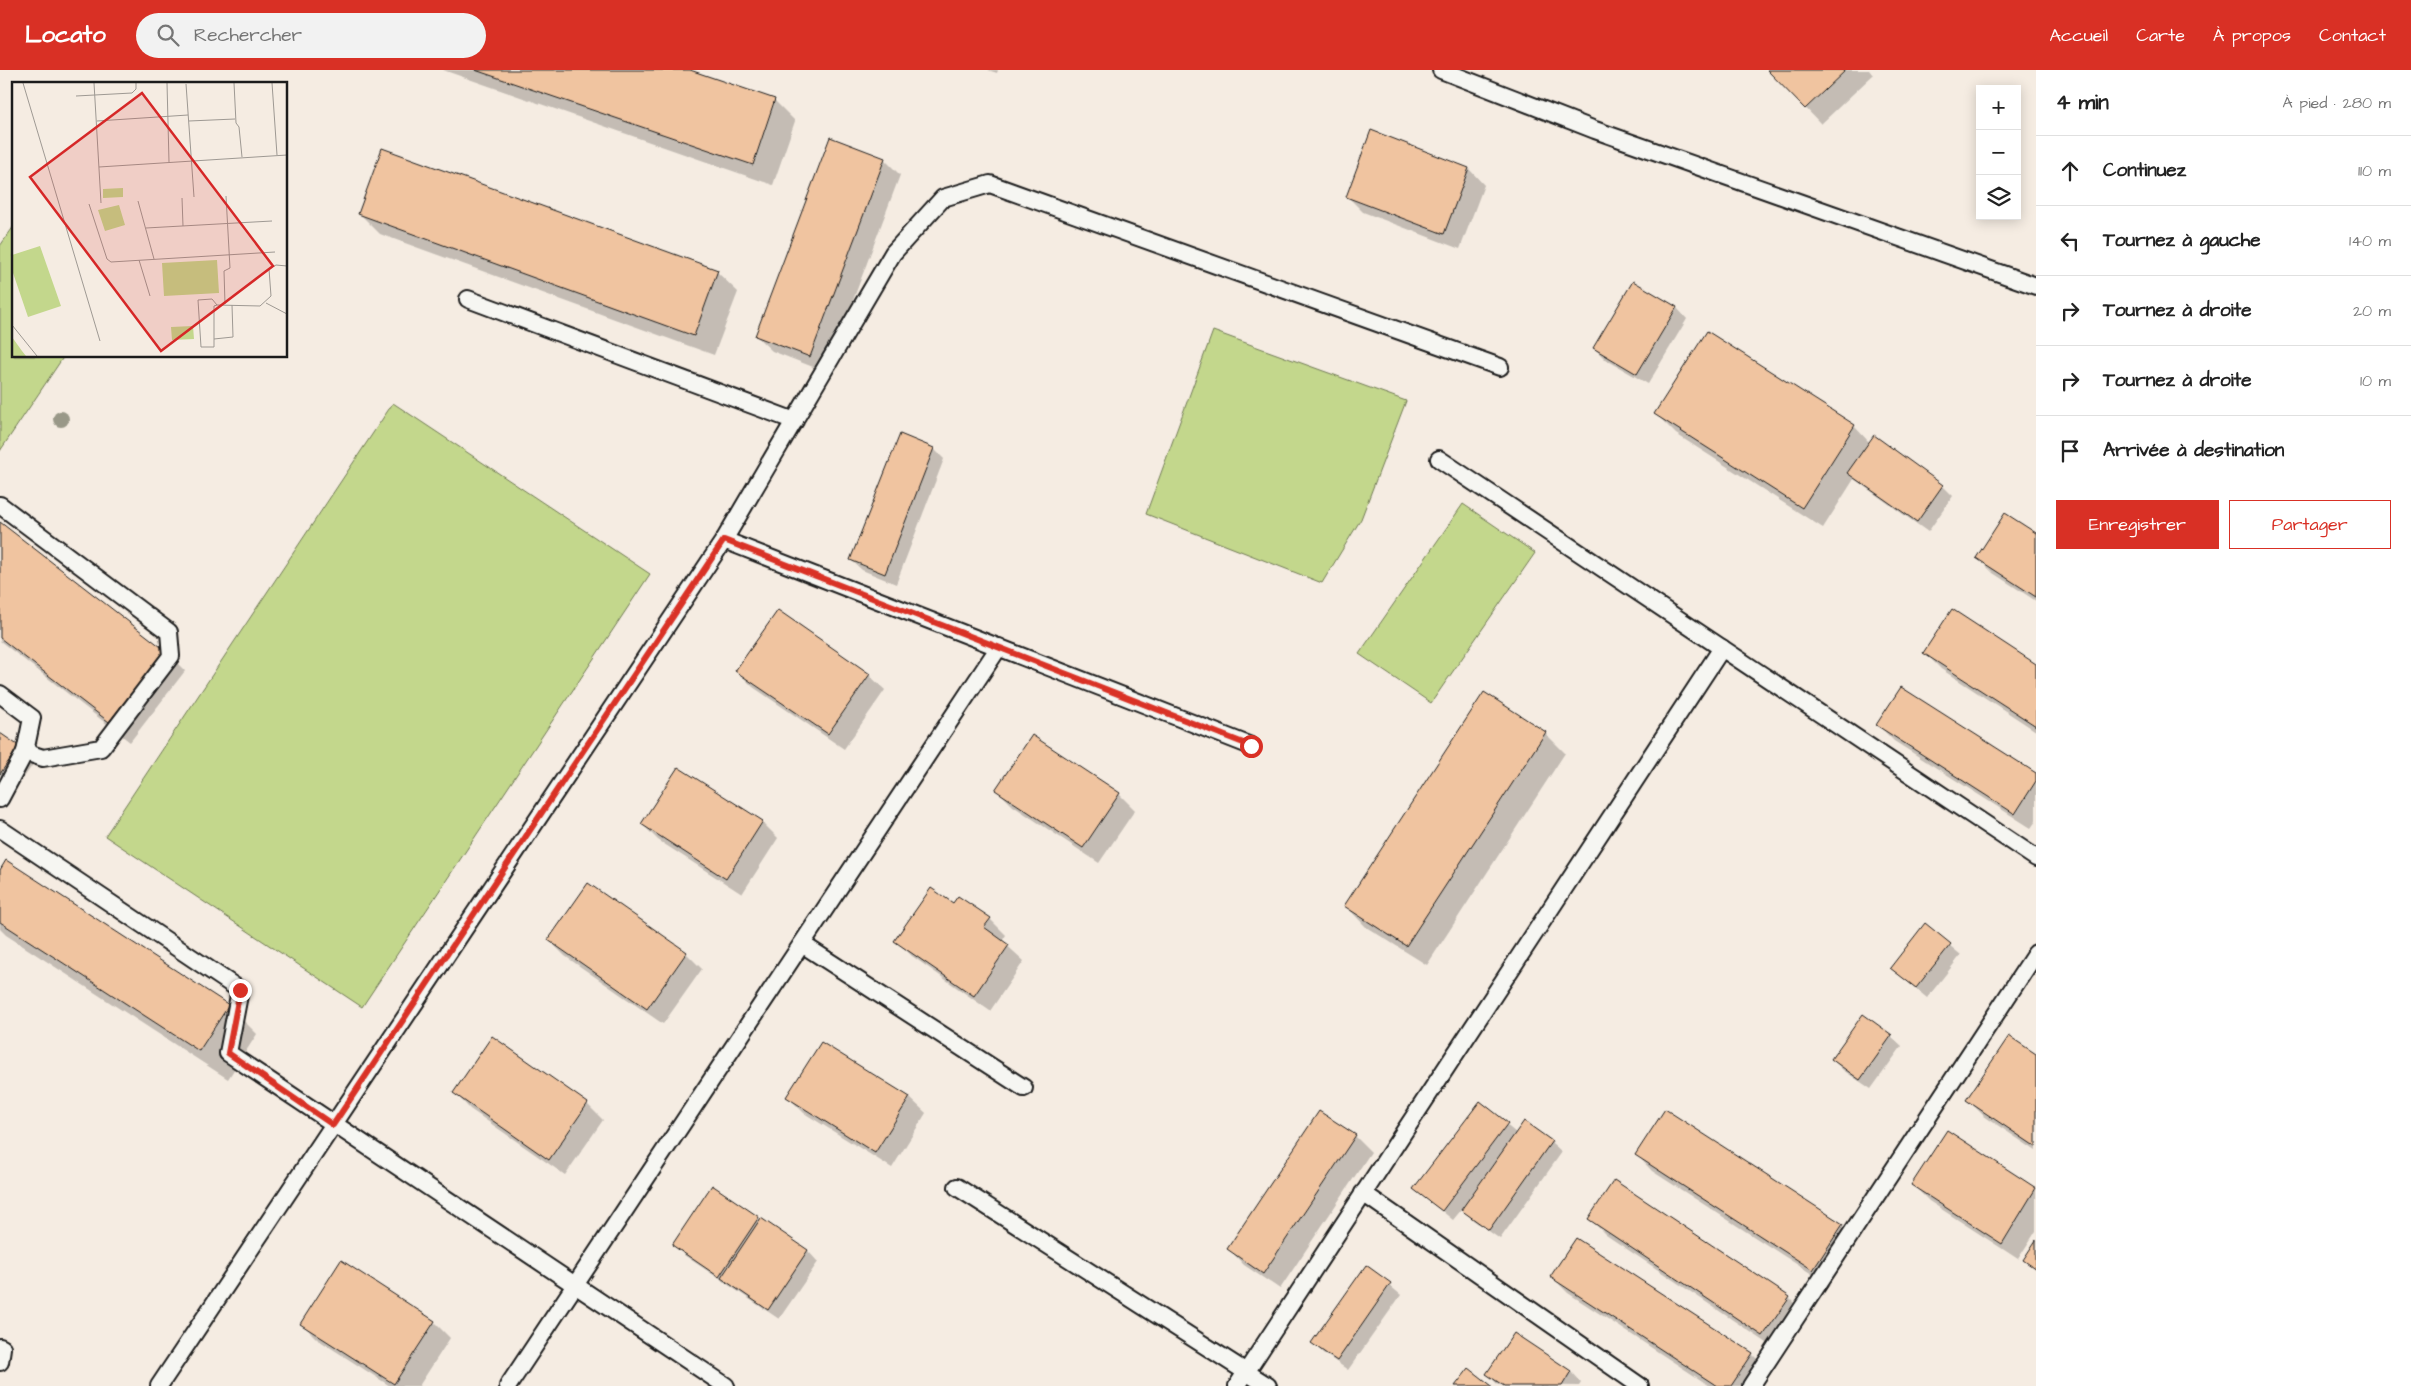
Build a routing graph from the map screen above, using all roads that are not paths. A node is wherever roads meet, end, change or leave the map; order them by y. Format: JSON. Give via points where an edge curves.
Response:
{"nodes":[{"id":1,"x":1441,"y":70,"type":"edge"},
{"id":2,"x":2036,"y":286,"type":"edge"},
{"id":3,"x":468,"y":299,"type":"dead end"},
{"id":4,"x":1500,"y":367,"type":"dead end"},
{"id":5,"x":795,"y":421,"type":"junction"},
{"id":6,"x":1440,"y":459,"type":"dead end"},
{"id":7,"x":0,"y":505,"type":"edge"},
{"id":8,"x":724,"y":540,"type":"junction"},
{"id":9,"x":1000,"y":647,"type":"junction"},
{"id":10,"x":1722,"y":648,"type":"junction"},
{"id":11,"x":0,"y":694,"type":"edge"},
{"id":12,"x":1251,"y":746,"type":"dead end"},
{"id":13,"x":25,"y":752,"type":"junction"},
{"id":14,"x":0,"y":799,"type":"edge"},
{"id":15,"x":0,"y":830,"type":"edge"},
{"id":16,"x":2036,"y":858,"type":"edge"},
{"id":17,"x":802,"y":944,"type":"junction"},
{"id":18,"x":2036,"y":953,"type":"edge"},
{"id":19,"x":1024,"y":1088,"type":"dead end"},
{"id":20,"x":333,"y":1125,"type":"junction"},
{"id":21,"x":957,"y":1187,"type":"dead end"},
{"id":22,"x":1364,"y":1193,"type":"junction"},
{"id":23,"x":575,"y":1286,"type":"junction"},
{"id":24,"x":0,"y":1347,"type":"edge"},
{"id":25,"x":0,"y":1362,"type":"edge"},
{"id":26,"x":1246,"y":1372,"type":"junction"},
{"id":27,"x":159,"y":1386,"type":"edge"},
{"id":28,"x":508,"y":1386,"type":"edge"},
{"id":29,"x":726,"y":1386,"type":"edge"},
{"id":30,"x":1237,"y":1386,"type":"edge"},
{"id":31,"x":1268,"y":1386,"type":"edge"},
{"id":32,"x":1640,"y":1386,"type":"edge"},
{"id":33,"x":1751,"y":1386,"type":"edge"}],
"edges":[{"from":1,"to":2,"type":"lane","via":[[1595,130]]},
{"from":3,"to":5,"type":"lane"},
{"from":4,"to":5,"type":"lane","via":[[990,184],[943,198],[893,253]]},
{"from":5,"to":8,"type":"lane"},
{"from":6,"to":10,"type":"lane"},
{"from":7,"to":13,"type":"lane","via":[[169,632],[171,656],[101,748],[43,758]]},
{"from":8,"to":9,"type":"lane"},
{"from":8,"to":20,"type":"lane"},
{"from":9,"to":12,"type":"lane"},
{"from":9,"to":17,"type":"lane"},
{"from":10,"to":16,"type":"lane"},
{"from":10,"to":22,"type":"lane"},
{"from":11,"to":13,"type":"lane","via":[[32,718]]},
{"from":13,"to":14,"type":"lane"},
{"from":15,"to":20,"type":"lane","via":[[240,990],[228,1053]]},
{"from":17,"to":19,"type":"lane"},
{"from":17,"to":23,"type":"lane"},
{"from":18,"to":33,"type":"lane"},
{"from":20,"to":23,"type":"lane"},
{"from":20,"to":27,"type":"lane"},
{"from":21,"to":26,"type":"lane"},
{"from":22,"to":26,"type":"lane"},
{"from":22,"to":32,"type":"lane"},
{"from":23,"to":28,"type":"lane"},
{"from":23,"to":29,"type":"lane"},
{"from":24,"to":25,"type":"lane"},
{"from":26,"to":30,"type":"lane"},
{"from":26,"to":31,"type":"lane"}]}
